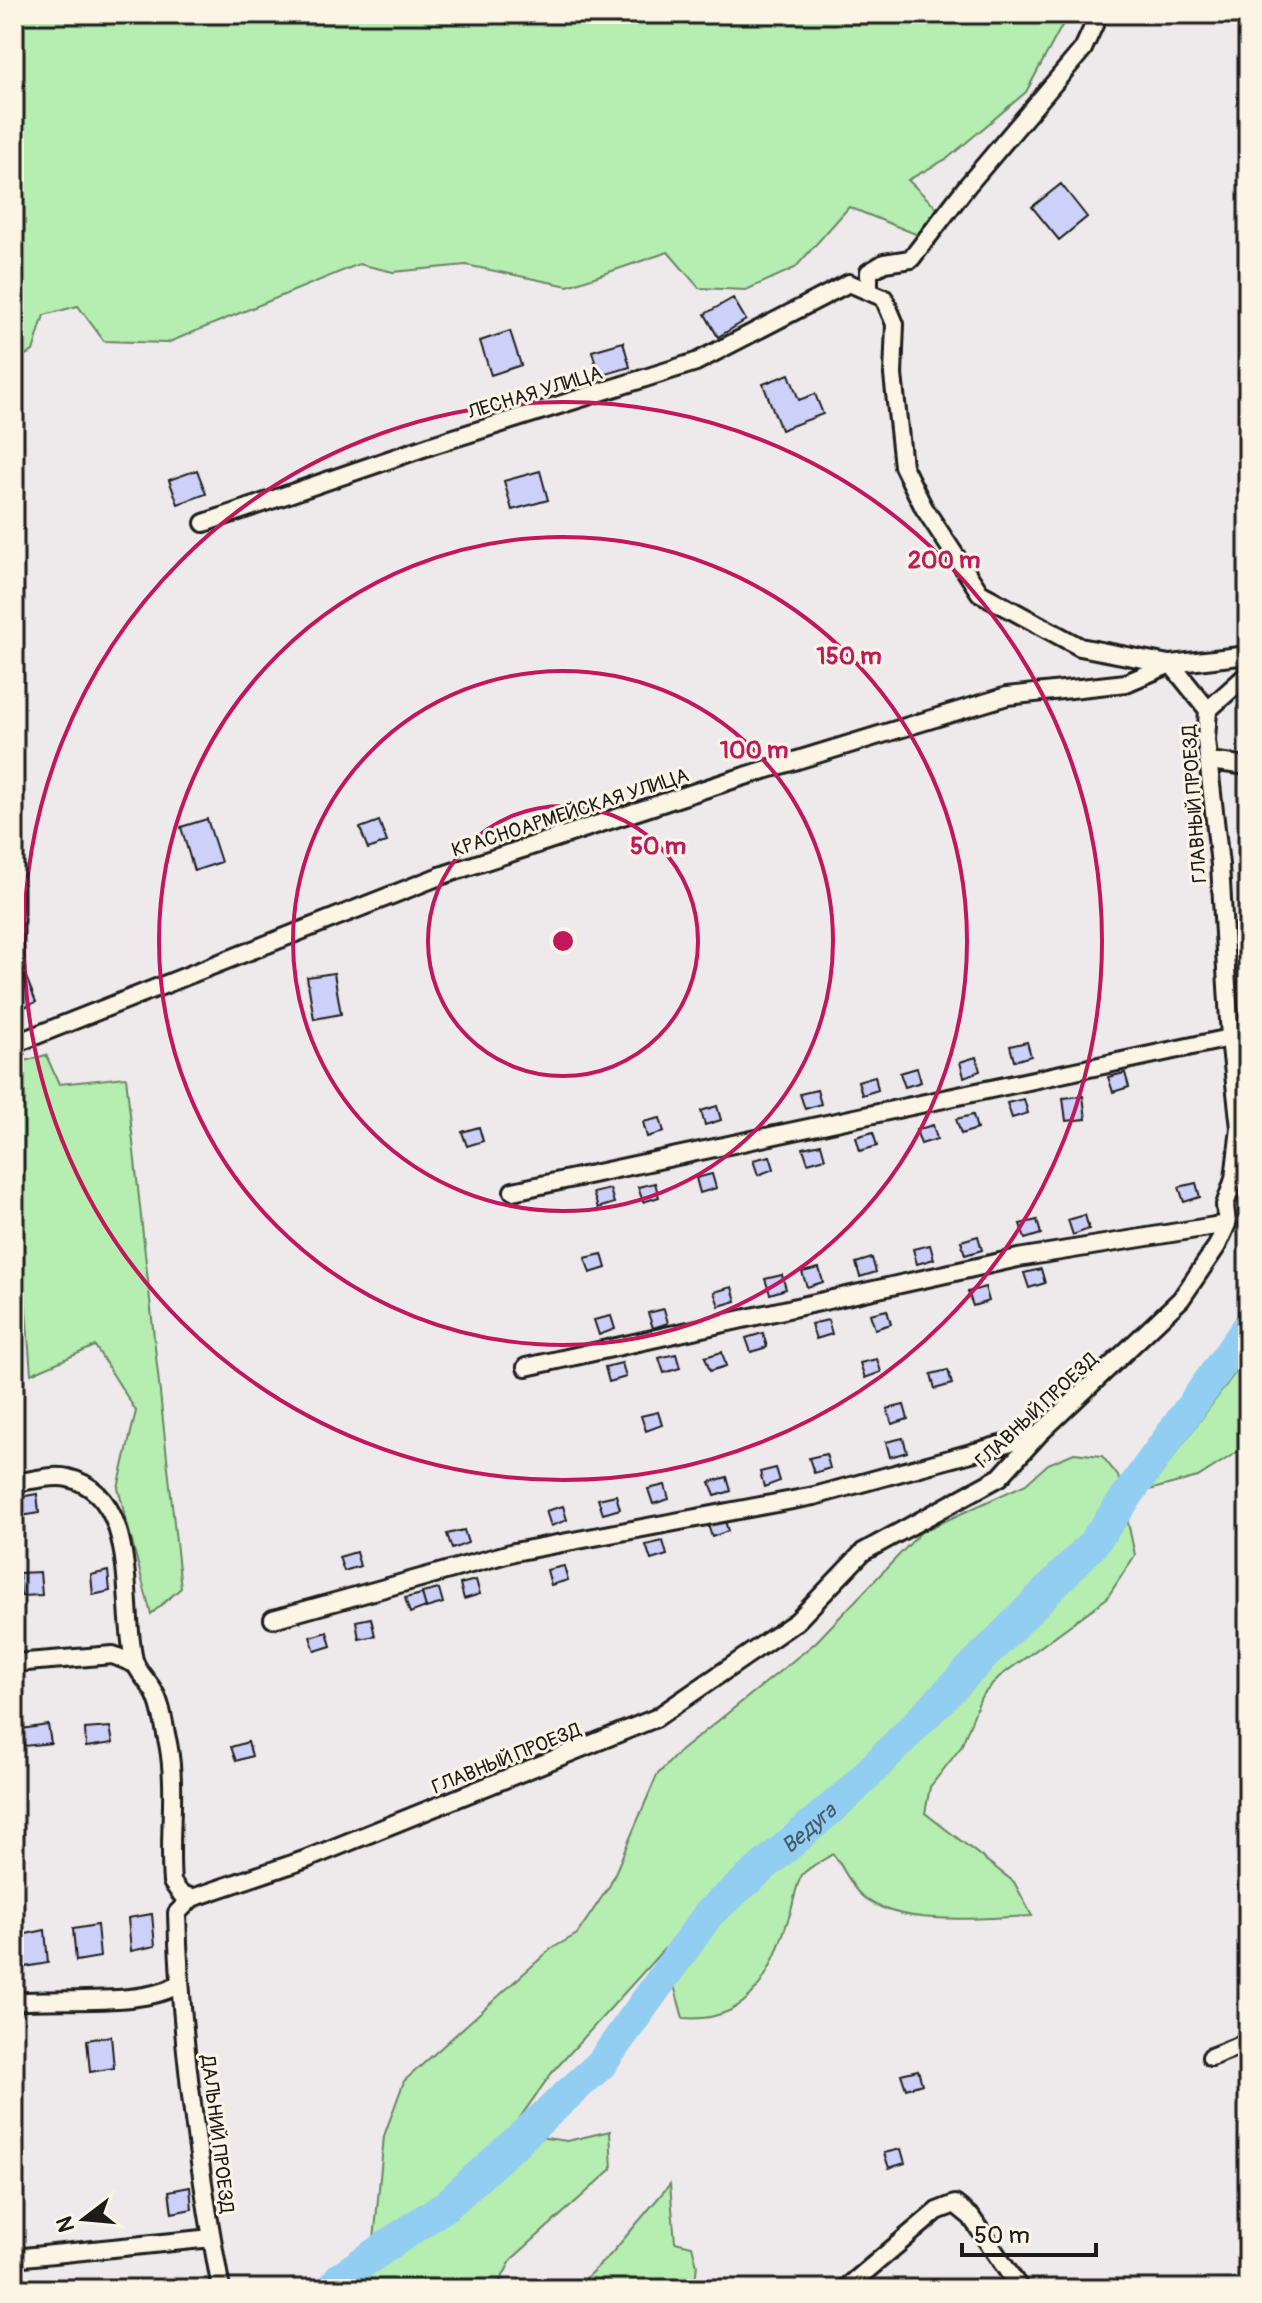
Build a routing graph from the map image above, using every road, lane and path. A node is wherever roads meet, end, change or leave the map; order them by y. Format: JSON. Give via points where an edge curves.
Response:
{"nodes":[{"id":1,"x":1099,"y":14,"type":"edge"},
{"id":2,"x":869,"y":289,"type":"junction"},
{"id":3,"x":204,"y":523,"type":"dead end"},
{"id":4,"x":1248,"y":655,"type":"edge"},
{"id":5,"x":1171,"y":664,"type":"junction"},
{"id":6,"x":1248,"y":674,"type":"edge"},
{"id":7,"x":1208,"y":710,"type":"junction"},
{"id":8,"x":1209,"y":761,"type":"junction"},
{"id":9,"x":1248,"y":766,"type":"edge"},
{"id":10,"x":1230,"y":1038,"type":"junction"},
{"id":11,"x":14,"y":1044,"type":"edge"},
{"id":12,"x":513,"y":1191,"type":"dead end"},
{"id":13,"x":1227,"y":1224,"type":"junction"},
{"id":14,"x":526,"y":1367,"type":"dead end"},
{"id":15,"x":1039,"y":1434,"type":"junction"},
{"id":16,"x":14,"y":1483,"type":"edge"},
{"id":17,"x":273,"y":1619,"type":"dead end"},
{"id":18,"x":14,"y":1663,"type":"edge"},
{"id":19,"x":135,"y":1664,"type":"junction"},
{"id":20,"x":192,"y":1898,"type":"junction"},
{"id":21,"x":178,"y":1984,"type":"junction"},
{"id":22,"x":14,"y":2002,"type":"edge"},
{"id":23,"x":1248,"y":2042,"type":"edge"},
{"id":24,"x":1211,"y":2057,"type":"dead end"},
{"id":25,"x":212,"y":2238,"type":"junction"},
{"id":26,"x":14,"y":2258,"type":"edge"},
{"id":27,"x":221,"y":2289,"type":"edge"},
{"id":28,"x":845,"y":2289,"type":"edge"},
{"id":29,"x":1020,"y":2289,"type":"edge"}],
"edges":[{"from":1,"to":2,"type":"street","via":[[1083,49],[911,259],[884,263],[869,272]]},
{"from":2,"to":3,"type":"street","name":"ЛЕСНАЯ УЛИЦА","via":[[849,283],[696,362]]},
{"from":2,"to":5,"type":"street","via":[[884,298],[895,324],[893,375],[903,466],[980,593],[1080,647]]},
{"from":4,"to":5,"type":"street","name":"КРАСНОАРМЕЙСКАЯ УЛИЦА"},
{"from":5,"to":7,"type":"street","name":"ГЛАВНЫЙ ПРОЕЗД"},
{"from":5,"to":11,"type":"street","name":"КРАСНОАРМЕЙСКАЯ УЛИЦА","via":[[1126,683],[1007,696],[703,789],[440,876]]},
{"from":6,"to":7,"type":"street"},
{"from":7,"to":8,"type":"street","name":"ГЛАВНЫЙ ПРОЕЗД"},
{"from":8,"to":9,"type":"street"},
{"from":8,"to":10,"type":"street","name":"ГЛАВНЫЙ ПРОЕЗД"},
{"from":10,"to":12,"type":"street"},
{"from":10,"to":13,"type":"street","name":"ГЛАВНЫЙ ПРОЕЗД","via":[[1240,1128],[1225,1205]]},
{"from":13,"to":14,"type":"street","via":[[1018,1258]]},
{"from":13,"to":15,"type":"street","name":"ГЛАВНЫЙ ПРОЕЗД","via":[[1181,1299]]},
{"from":15,"to":17,"type":"street","via":[[814,1496],[514,1552]]},
{"from":15,"to":20,"type":"street","name":"ГЛАВНЫЙ ПРОЕЗД","via":[[1000,1477],[863,1552],[797,1621],[656,1718],[304,1860]]},
{"from":16,"to":19,"type":"street","via":[[66,1477],[96,1492],[110,1511],[125,1567]]},
{"from":18,"to":19,"type":"street","via":[[113,1655]]},
{"from":19,"to":20,"type":"street","via":[[157,1698],[168,1746],[172,1882]]},
{"from":20,"to":21,"type":"street","name":"ДАЛЬНИЙ ПРОЕЗД","via":[[177,1913]]},
{"from":21,"to":22,"type":"street","via":[[145,1997]]},
{"from":21,"to":25,"type":"street","name":"ДАЛЬНИЙ ПРОЕЗД"},
{"from":23,"to":24,"type":"street"},
{"from":25,"to":26,"type":"street"},
{"from":25,"to":27,"type":"street","name":"ДАЛЬНИЙ ПРОЕЗД"},
{"from":28,"to":29,"type":"street","via":[[937,2211],[955,2204],[971,2217]]}]}
